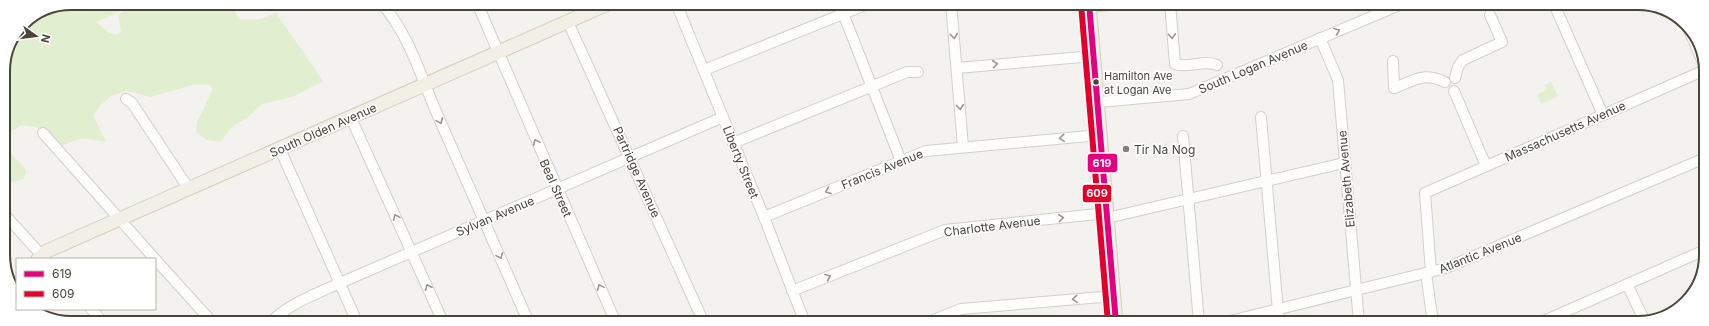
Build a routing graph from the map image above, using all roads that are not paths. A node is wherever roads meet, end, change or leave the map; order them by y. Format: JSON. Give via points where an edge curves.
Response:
{"nodes":[{"id":1,"x":387,"y":10,"type":"edge"},
{"id":2,"x":479,"y":10,"type":"edge"},
{"id":3,"x":595,"y":10,"type":"edge"},
{"id":4,"x":679,"y":10,"type":"edge"},
{"id":5,"x":842,"y":10,"type":"edge"},
{"id":6,"x":853,"y":10,"type":"edge"},
{"id":7,"x":952,"y":10,"type":"edge"},
{"id":8,"x":1089,"y":10,"type":"edge"},
{"id":9,"x":1170,"y":10,"type":"edge"},
{"id":10,"x":1388,"y":10,"type":"edge"},
{"id":11,"x":1557,"y":10,"type":"edge"},
{"id":12,"x":843,"y":14,"type":"junction"},
{"id":13,"x":1490,"y":15,"type":"dead end"},
{"id":14,"x":568,"y":22,"type":"junction"},
{"id":15,"x":1320,"y":38,"type":"junction"},
{"id":16,"x":498,"y":53,"type":"junction"},
{"id":17,"x":1094,"y":56,"type":"junction"},
{"id":18,"x":1393,"y":61,"type":"dead end"},
{"id":19,"x":1217,"y":65,"type":"dead end"},
{"id":20,"x":956,"y":68,"type":"junction"},
{"id":21,"x":704,"y":70,"type":"junction"},
{"id":22,"x":918,"y":72,"type":"dead end"},
{"id":23,"x":1699,"y":72,"type":"edge"},
{"id":24,"x":1455,"y":78,"type":"junction"},
{"id":25,"x":1445,"y":82,"type":"junction"},
{"id":26,"x":425,"y":85,"type":"junction"},
{"id":27,"x":872,"y":87,"type":"junction"},
{"id":28,"x":1454,"y":91,"type":"junction"},
{"id":29,"x":126,"y":99,"type":"dead end"},
{"id":30,"x":1098,"y":102,"type":"junction"},
{"id":31,"x":1603,"y":115,"type":"junction"},
{"id":32,"x":723,"y":117,"type":"junction"},
{"id":33,"x":1261,"y":117,"type":"dead end"},
{"id":34,"x":352,"y":118,"type":"junction"},
{"id":35,"x":43,"y":133,"type":"dead end"},
{"id":36,"x":1100,"y":135,"type":"junction"},
{"id":37,"x":1183,"y":136,"type":"dead end"},
{"id":38,"x":733,"y":143,"type":"junction"},
{"id":39,"x":963,"y":147,"type":"junction"},
{"id":40,"x":280,"y":149,"type":"junction"},
{"id":41,"x":631,"y":157,"type":"junction"},
{"id":42,"x":901,"y":161,"type":"junction"},
{"id":43,"x":1699,"y":161,"type":"edge"},
{"id":44,"x":1344,"y":163,"type":"junction"},
{"id":45,"x":1486,"y":166,"type":"junction"},
{"id":46,"x":1267,"y":180,"type":"junction"},
{"id":47,"x":189,"y":189,"type":"junction"},
{"id":48,"x":557,"y":189,"type":"junction"},
{"id":49,"x":1189,"y":199,"type":"junction"},
{"id":50,"x":1107,"y":216,"type":"junction"},
{"id":51,"x":764,"y":217,"type":"junction"},
{"id":52,"x":118,"y":218,"type":"junction"},
{"id":53,"x":10,"y":221,"type":"edge"},
{"id":54,"x":484,"y":221,"type":"junction"},
{"id":55,"x":412,"y":252,"type":"junction"},
{"id":56,"x":1699,"y":253,"type":"edge"},
{"id":57,"x":41,"y":258,"type":"edge"},
{"id":58,"x":154,"y":258,"type":"edge"},
{"id":59,"x":156,"y":260,"type":"edge"},
{"id":60,"x":1428,"y":273,"type":"junction"},
{"id":61,"x":340,"y":283,"type":"junction"},
{"id":62,"x":1628,"y":284,"type":"junction"},
{"id":63,"x":1356,"y":290,"type":"junction"},
{"id":64,"x":792,"y":291,"type":"junction"},
{"id":65,"x":1114,"y":296,"type":"junction"},
{"id":66,"x":1278,"y":309,"type":"junction"},
{"id":67,"x":207,"y":316,"type":"edge"},
{"id":68,"x":278,"y":316,"type":"edge"},
{"id":69,"x":354,"y":316,"type":"edge"},
{"id":70,"x":440,"y":316,"type":"edge"},
{"id":71,"x":526,"y":316,"type":"edge"},
{"id":72,"x":613,"y":316,"type":"edge"},
{"id":73,"x":701,"y":316,"type":"edge"},
{"id":74,"x":802,"y":316,"type":"edge"},
{"id":75,"x":944,"y":316,"type":"edge"},
{"id":76,"x":1115,"y":316,"type":"edge"},
{"id":77,"x":1198,"y":316,"type":"edge"},
{"id":78,"x":1250,"y":316,"type":"edge"},
{"id":79,"x":1278,"y":316,"type":"edge"},
{"id":80,"x":1358,"y":316,"type":"edge"},
{"id":81,"x":1432,"y":316,"type":"edge"},
{"id":82,"x":1554,"y":316,"type":"edge"},
{"id":83,"x":1642,"y":316,"type":"edge"}],
"edges":[{"from":1,"to":26,"type":"street","via":[[404,35]]},
{"from":2,"to":16,"type":"street","name":"Beal Street"},
{"from":3,"to":14,"type":"main road","name":"South Olden Avenue"},
{"from":4,"to":21,"type":"street","name":"Liberty Street"},
{"from":5,"to":12,"type":"street"},
{"from":6,"to":12,"type":"street"},
{"from":7,"to":20,"type":"street","one_way":true},
{"from":8,"to":17,"type":"main road"},
{"from":9,"to":19,"type":"street","name":"South Logan Avenue","one_way":true,"via":[[1174,62],[1180,65]]},
{"from":15,"to":10,"type":"street","name":"South Logan Avenue","one_way":true},
{"from":11,"to":31,"type":"street"},
{"from":12,"to":21,"type":"street"},
{"from":12,"to":27,"type":"street"},
{"from":13,"to":24,"type":"street","via":[[1502,42],[1463,60]]},
{"from":14,"to":16,"type":"main road","name":"South Olden Avenue"},
{"from":14,"to":41,"type":"street","name":"Partridge Avenue"},
{"from":15,"to":30,"type":"street","name":"South Logan Avenue","via":[[1189,94]]},
{"from":15,"to":44,"type":"street","name":"Elizabeth Avenue","via":[[1338,80]]},
{"from":16,"to":26,"type":"main road","name":"South Olden Avenue"},
{"from":48,"to":16,"type":"street","name":"Beal Street","one_way":true},
{"from":20,"to":17,"type":"street","one_way":true},
{"from":17,"to":30,"type":"main road"},
{"from":18,"to":25,"type":"street","via":[[1394,88],[1425,76]]},
{"from":20,"to":39,"type":"street","one_way":true},
{"from":21,"to":32,"type":"street","name":"Liberty Street"},
{"from":22,"to":27,"type":"street","via":[[909,71]]},
{"from":23,"to":31,"type":"street","name":"Massachusetts Avenue"},
{"from":24,"to":25,"type":"street"},
{"from":24,"to":28,"type":"street","via":[[1459,85]]},
{"from":25,"to":28,"type":"street","via":[[1446,89]]},
{"from":26,"to":34,"type":"main road","name":"South Olden Avenue"},
{"from":26,"to":54,"type":"street","one_way":true},
{"from":27,"to":38,"type":"street"},
{"from":27,"to":42,"type":"street"},
{"from":28,"to":45,"type":"street"},
{"from":29,"to":47,"type":"street","via":[[132,102]]},
{"from":30,"to":36,"type":"main road"},
{"from":31,"to":45,"type":"street","name":"Massachusetts Avenue"},
{"from":32,"to":38,"type":"street","name":"Liberty Street"},
{"from":32,"to":41,"type":"street","name":"Sylvan Avenue"},
{"from":33,"to":46,"type":"street"},
{"from":34,"to":40,"type":"main road","name":"South Olden Avenue"},
{"from":55,"to":34,"type":"street","one_way":true},
{"from":35,"to":52,"type":"street"},
{"from":36,"to":39,"type":"street","name":"Francis Avenue","one_way":true},
{"from":36,"to":50,"type":"main road"},
{"from":37,"to":49,"type":"street"},
{"from":38,"to":51,"type":"street","name":"Liberty Street"},
{"from":39,"to":42,"type":"street","name":"Francis Avenue","via":[[926,151]]},
{"from":40,"to":47,"type":"main road","name":"South Olden Avenue"},
{"from":40,"to":61,"type":"street"},
{"from":41,"to":48,"type":"street","name":"Sylvan Avenue"},
{"from":41,"to":73,"type":"street","name":"Partridge Avenue"},
{"from":42,"to":51,"type":"street","name":"Francis Avenue","one_way":true},
{"from":43,"to":60,"type":"street","name":"Atlantic Avenue","via":[[1446,268]]},
{"from":44,"to":46,"type":"street","name":"Charlotte Avenue"},
{"from":44,"to":63,"type":"street","name":"Elizabeth Avenue"},
{"from":45,"to":60,"type":"street","name":"Massachusetts Avenue","via":[[1425,193]]},
{"from":46,"to":49,"type":"street","name":"Charlotte Avenue"},
{"from":46,"to":66,"type":"street"},
{"from":47,"to":52,"type":"main road","name":"South Olden Avenue"},
{"from":48,"to":54,"type":"street","name":"Sylvan Avenue"},
{"from":72,"to":48,"type":"street","name":"Beal Street","one_way":true},
{"from":49,"to":50,"type":"street","name":"Charlotte Avenue"},
{"from":49,"to":77,"type":"street"},
{"from":64,"to":50,"type":"street","name":"Charlotte Avenue","one_way":true,"via":[[945,230]]},
{"from":50,"to":65,"type":"main road"},
{"from":51,"to":64,"type":"street","name":"Liberty Street"},
{"from":52,"to":57,"type":"main road","name":"South Olden Avenue","via":[[48,250]]},
{"from":52,"to":58,"type":"street"},
{"from":53,"to":57,"type":"street"},
{"from":54,"to":55,"type":"street","name":"Sylvan Avenue"},
{"from":54,"to":71,"type":"street","one_way":true},
{"from":55,"to":61,"type":"street","name":"Sylvan Avenue"},
{"from":70,"to":55,"type":"street","one_way":true},
{"from":56,"to":62,"type":"street"},
{"from":59,"to":67,"type":"street"},
{"from":60,"to":63,"type":"street","name":"Atlantic Avenue"},
{"from":60,"to":81,"type":"street"},
{"from":61,"to":68,"type":"street","name":"Sylvan Avenue","via":[[295,304]]},
{"from":61,"to":69,"type":"street"},
{"from":62,"to":82,"type":"street"},
{"from":62,"to":83,"type":"street"},
{"from":63,"to":66,"type":"street","name":"Atlantic Avenue"},
{"from":63,"to":80,"type":"street","name":"Elizabeth Avenue"},
{"from":64,"to":74,"type":"street","name":"Liberty Street"},
{"from":65,"to":75,"type":"street","one_way":true,"via":[[961,309]]},
{"from":65,"to":76,"type":"main road"},
{"from":66,"to":78,"type":"street","name":"Atlantic Avenue"},
{"from":66,"to":79,"type":"street"}]}
